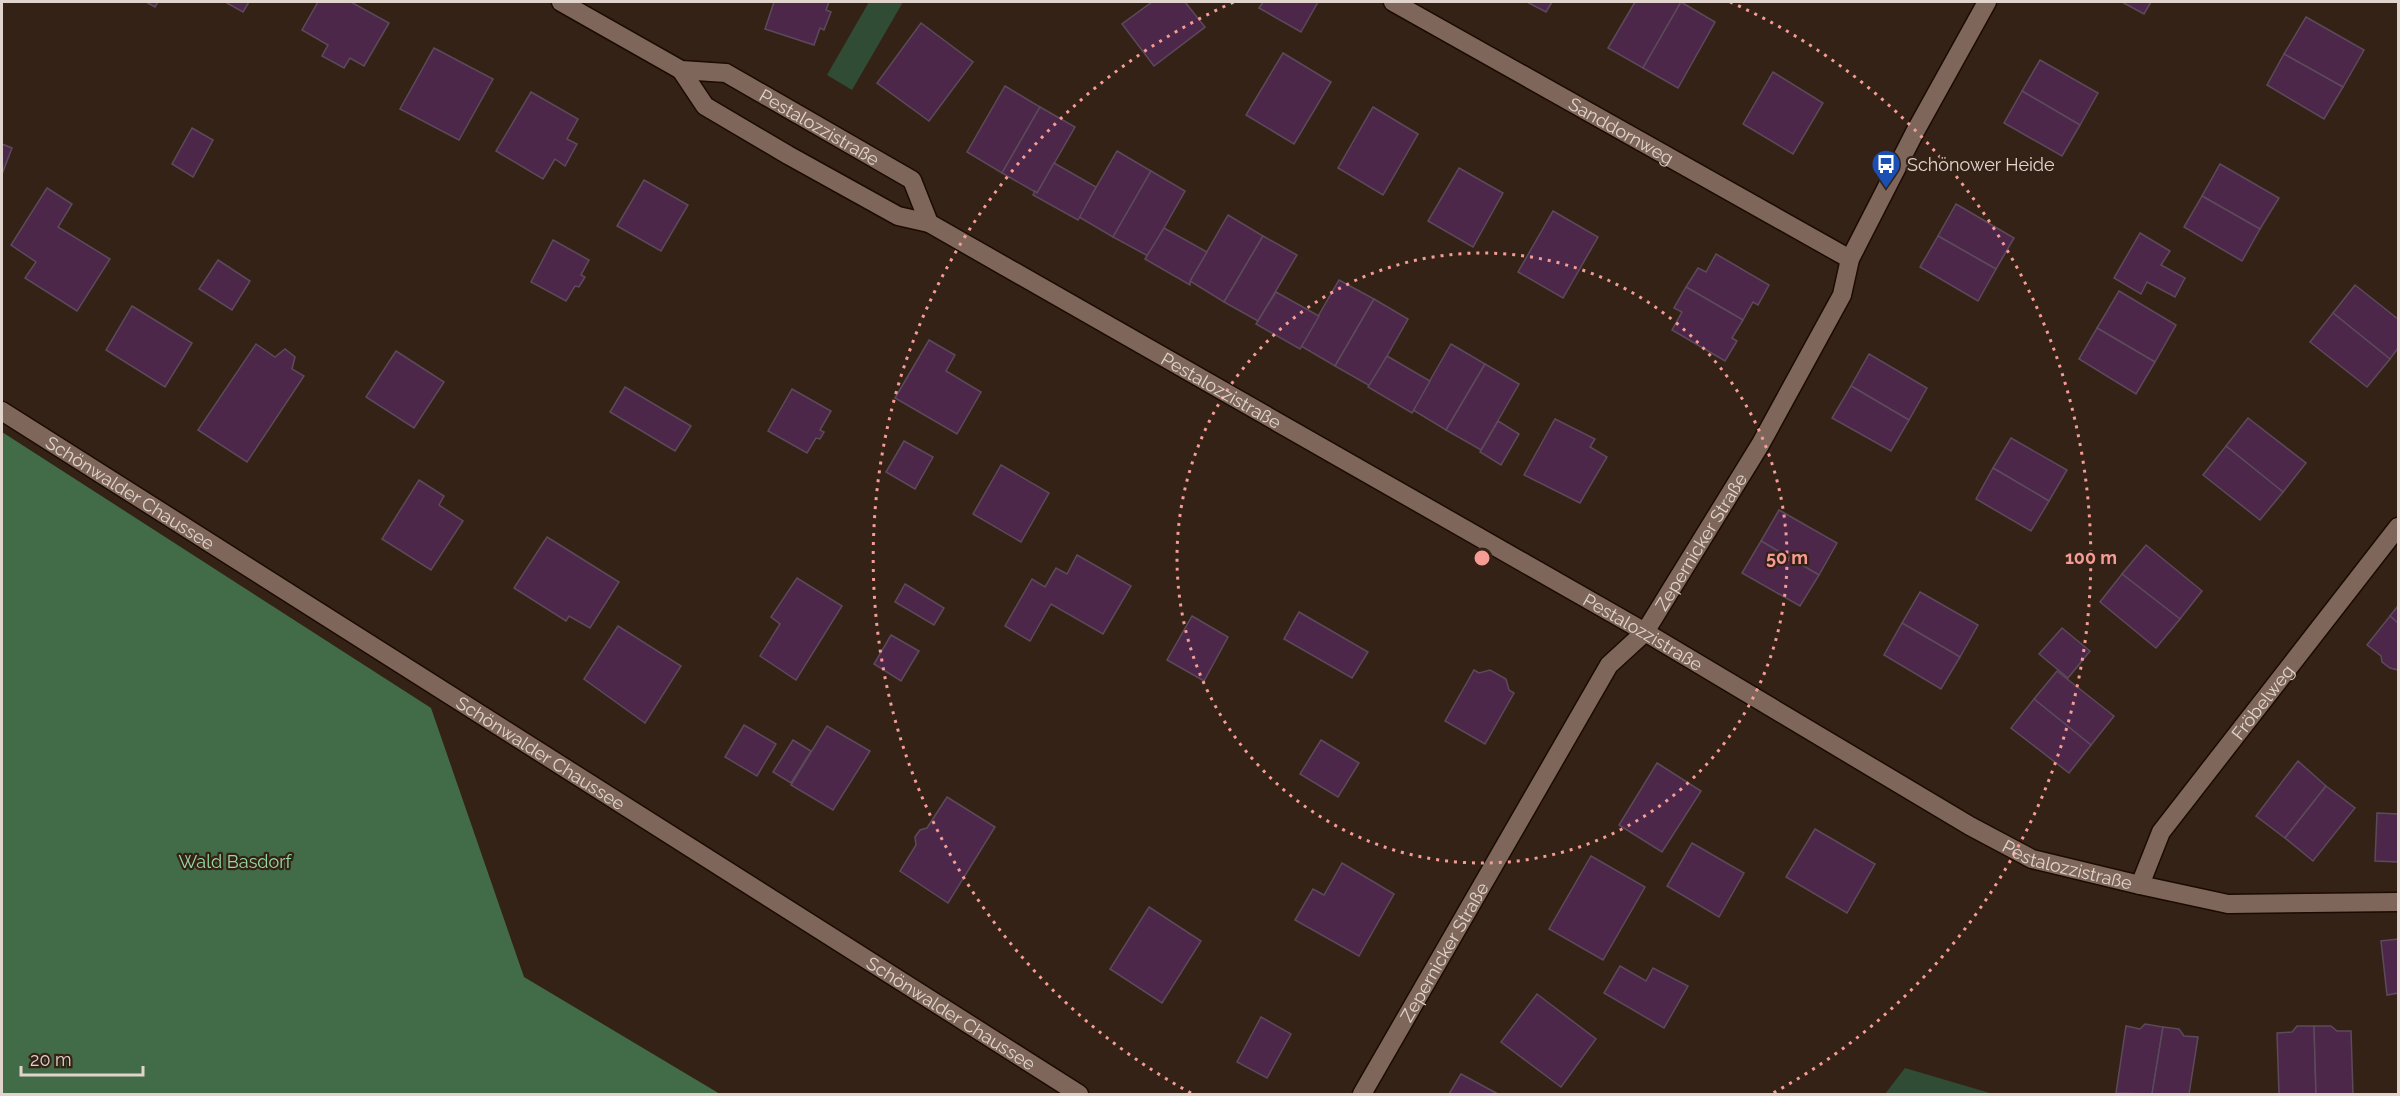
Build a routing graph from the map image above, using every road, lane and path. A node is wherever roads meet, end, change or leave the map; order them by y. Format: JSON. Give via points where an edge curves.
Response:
{"nodes":[{"id":1,"x":561,"y":2,"type":"edge"},
{"id":2,"x":1393,"y":2,"type":"edge"},
{"id":3,"x":1987,"y":2,"type":"edge"},
{"id":4,"x":681,"y":70,"type":"junction"},
{"id":5,"x":929,"y":223,"type":"junction"},
{"id":6,"x":1850,"y":259,"type":"junction"},
{"id":7,"x":2,"y":411,"type":"edge"},
{"id":8,"x":2398,"y":527,"type":"edge"},
{"id":9,"x":1645,"y":632,"type":"junction"},
{"id":10,"x":2140,"y":885,"type":"junction"},
{"id":11,"x":2398,"y":902,"type":"edge"},
{"id":12,"x":1079,"y":1095,"type":"edge"},
{"id":13,"x":1362,"y":1095,"type":"edge"}],
"edges":[{"from":1,"to":4,"type":"street","name":"Pestalozzistraße"},
{"from":2,"to":6,"type":"street","name":"Sanddornweg"},
{"from":3,"to":6,"type":"street","name":"Zepernicker Straße"},
{"from":4,"to":5,"type":"street","name":"Pestalozzistraße","via":[[705,106],[898,216]]},
{"from":4,"to":5,"type":"street","name":"Pestalozzistraße","via":[[726,73],[912,180]]},
{"from":5,"to":9,"type":"street","name":"Pestalozzistraße"},
{"from":6,"to":9,"type":"street","name":"Zepernicker Straße","via":[[1842,295],[1760,445]]},
{"from":7,"to":12,"type":"street","name":"Schönwalder Chaussee"},
{"from":8,"to":10,"type":"street","name":"Fröbelweg","via":[[2162,832]]},
{"from":9,"to":10,"type":"street","name":"Pestalozzistraße","via":[[2032,859]]},
{"from":9,"to":13,"type":"street","name":"Zepernicker Straße","via":[[1609,665]]},
{"from":10,"to":11,"type":"street","name":"Pestalozzistraße","via":[[2228,904]]}]}
